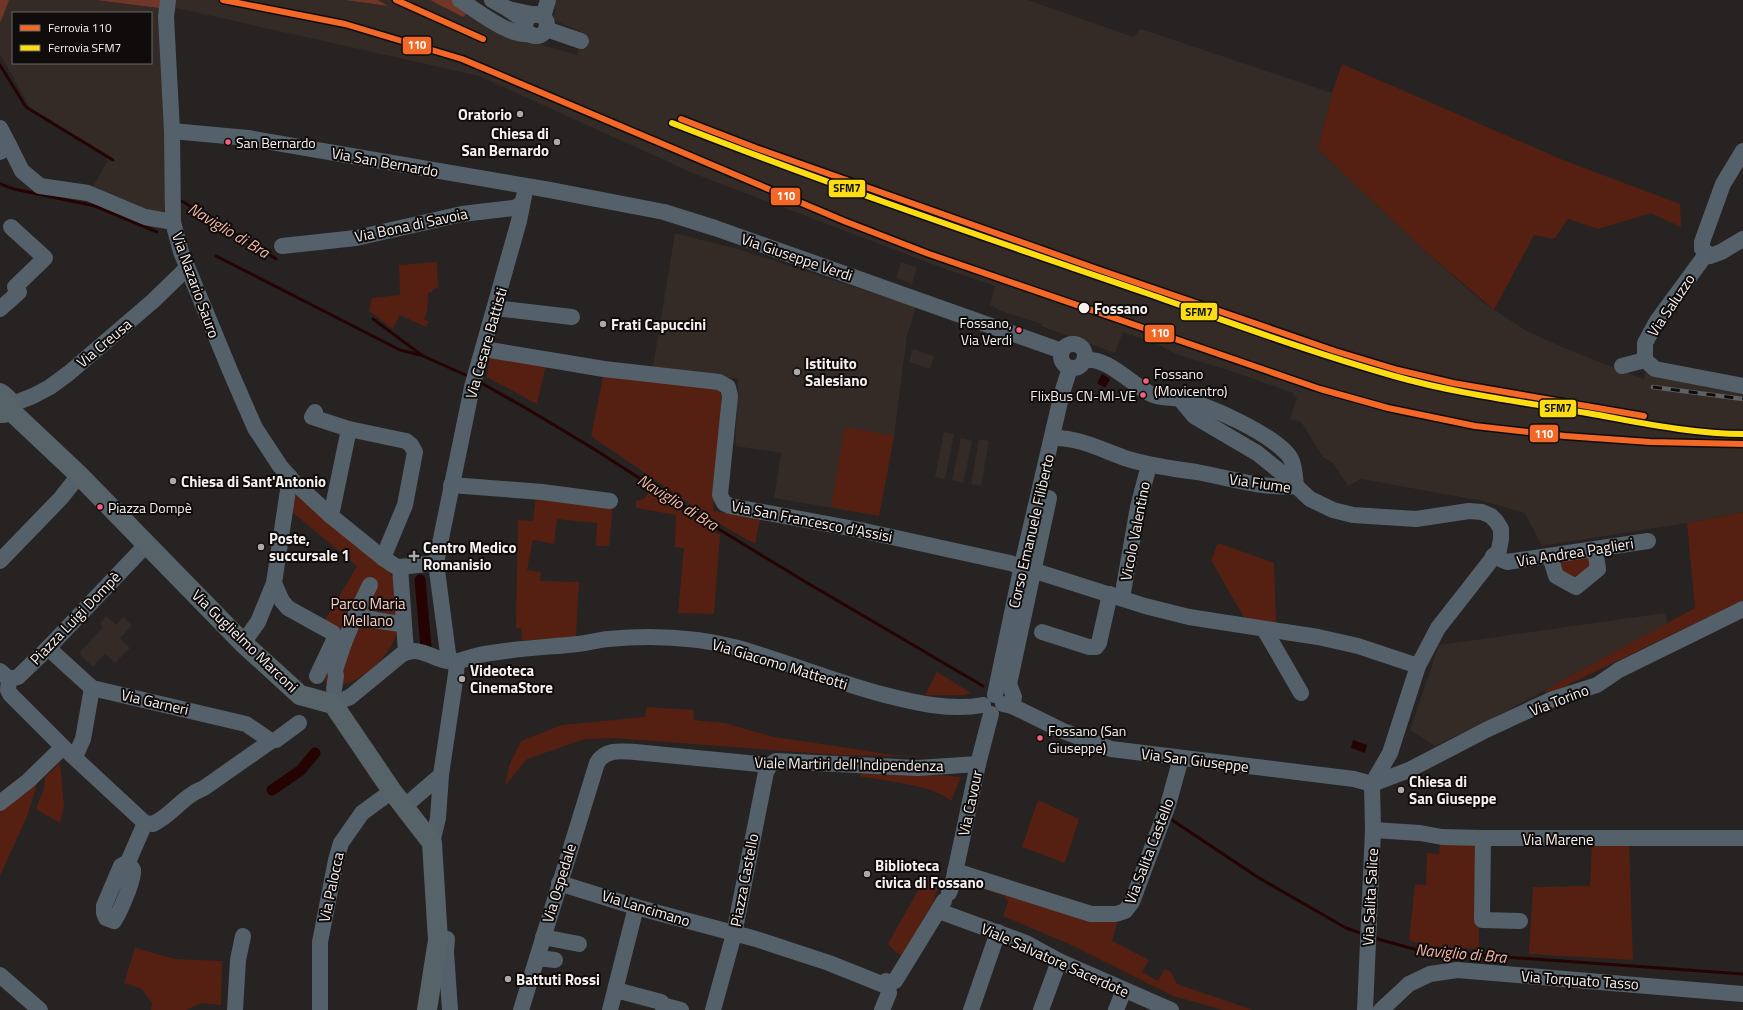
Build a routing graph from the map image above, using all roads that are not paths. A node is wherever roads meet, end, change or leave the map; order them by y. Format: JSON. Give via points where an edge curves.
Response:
{"nodes":[{"id":1,"x":460,"y":0,"type":"edge"},
{"id":2,"x":492,"y":0,"type":"edge"},
{"id":3,"x":548,"y":0,"type":"edge"},
{"id":4,"x":168,"y":2,"type":"edge"},
{"id":5,"x":537,"y":23,"type":"junction"},
{"id":6,"x":581,"y":41,"type":"dead end"},
{"id":7,"x":0,"y":128,"type":"edge"},
{"id":8,"x":172,"y":131,"type":"junction"},
{"id":9,"x":4,"y":149,"type":"edge"},
{"id":10,"x":1743,"y":151,"type":"edge"},
{"id":11,"x":525,"y":194,"type":"junction"},
{"id":12,"x":173,"y":222,"type":"junction"},
{"id":13,"x":12,"y":227,"type":"dead end"},
{"id":14,"x":1743,"y":239,"type":"edge"},
{"id":15,"x":282,"y":246,"type":"dead end"},
{"id":16,"x":1704,"y":251,"type":"junction"},
{"id":17,"x":187,"y":268,"type":"junction"},
{"id":18,"x":495,"y":308,"type":"junction"},
{"id":19,"x":0,"y":309,"type":"edge"},
{"id":20,"x":572,"y":317,"type":"dead end"},
{"id":21,"x":484,"y":349,"type":"junction"},
{"id":22,"x":1645,"y":360,"type":"junction"},
{"id":23,"x":1077,"y":364,"type":"junction"},
{"id":24,"x":1622,"y":366,"type":"dead end"},
{"id":25,"x":1743,"y":386,"type":"edge"},
{"id":26,"x":5,"y":405,"type":"edge"},
{"id":27,"x":315,"y":412,"type":"dead end"},
{"id":28,"x":1066,"y":415,"type":"dead end"},
{"id":29,"x":349,"y":429,"type":"junction"},
{"id":30,"x":1058,"y":438,"type":"junction"},
{"id":31,"x":1149,"y":465,"type":"junction"},
{"id":32,"x":79,"y":475,"type":"junction"},
{"id":33,"x":290,"y":477,"type":"junction"},
{"id":34,"x":451,"y":485,"type":"junction"},
{"id":35,"x":1296,"y":486,"type":"junction"},
{"id":36,"x":610,"y":501,"type":"dead end"},
{"id":37,"x":331,"y":516,"type":"junction"},
{"id":38,"x":1648,"y":541,"type":"dead end"},
{"id":39,"x":147,"y":544,"type":"junction"},
{"id":40,"x":1595,"y":550,"type":"junction"},
{"id":41,"x":1494,"y":556,"type":"junction"},
{"id":42,"x":1550,"y":556,"type":"junction"},
{"id":43,"x":383,"y":558,"type":"junction"},
{"id":44,"x":0,"y":561,"type":"edge"},
{"id":45,"x":436,"y":563,"type":"junction"},
{"id":46,"x":400,"y":567,"type":"junction"},
{"id":47,"x":1028,"y":567,"type":"junction"},
{"id":48,"x":274,"y":583,"type":"junction"},
{"id":49,"x":370,"y":585,"type":"dead end"},
{"id":50,"x":1116,"y":596,"type":"junction"},
{"id":51,"x":1743,"y":609,"type":"edge"},
{"id":52,"x":356,"y":614,"type":"junction"},
{"id":53,"x":400,"y":624,"type":"dead end"},
{"id":54,"x":1264,"y":629,"type":"junction"},
{"id":55,"x":1042,"y":632,"type":"dead end"},
{"id":56,"x":340,"y":640,"type":"junction"},
{"id":57,"x":243,"y":643,"type":"junction"},
{"id":58,"x":48,"y":648,"type":"junction"},
{"id":59,"x":406,"y":652,"type":"junction"},
{"id":60,"x":453,"y":661,"type":"junction"},
{"id":61,"x":1418,"y":666,"type":"junction"},
{"id":62,"x":5,"y":675,"type":"edge"},
{"id":63,"x":317,"y":676,"type":"dead end"},
{"id":64,"x":92,"y":688,"type":"junction"},
{"id":65,"x":1301,"y":693,"type":"dead end"},
{"id":66,"x":333,"y":697,"type":"junction"},
{"id":67,"x":997,"y":705,"type":"junction"},
{"id":68,"x":299,"y":723,"type":"dead end"},
{"id":69,"x":271,"y":741,"type":"junction"},
{"id":70,"x":69,"y":752,"type":"junction"},
{"id":71,"x":601,"y":757,"type":"joint"},
{"id":72,"x":1388,"y":757,"type":"junction"},
{"id":73,"x":1180,"y":758,"type":"junction"},
{"id":74,"x":978,"y":764,"type":"junction"},
{"id":75,"x":770,"y":765,"type":"junction"},
{"id":76,"x":1404,"y":772,"type":"junction"},
{"id":77,"x":441,"y":775,"type":"junction"},
{"id":78,"x":1372,"y":784,"type":"junction"},
{"id":79,"x":392,"y":791,"type":"junction"},
{"id":80,"x":0,"y":803,"type":"edge"},
{"id":81,"x":405,"y":806,"type":"junction"},
{"id":82,"x":145,"y":823,"type":"junction"},
{"id":83,"x":1374,"y":830,"type":"junction"},
{"id":84,"x":1742,"y":835,"type":"edge"},
{"id":85,"x":1482,"y":838,"type":"junction"},
{"id":86,"x":432,"y":843,"type":"junction"},
{"id":87,"x":128,"y":862,"type":"dead end"},
{"id":88,"x":955,"y":871,"type":"junction"},
{"id":89,"x":559,"y":883,"type":"junction"},
{"id":90,"x":944,"y":902,"type":"junction"},
{"id":91,"x":636,"y":907,"type":"junction"},
{"id":92,"x":1520,"y":921,"type":"dead end"},
{"id":93,"x":998,"y":932,"type":"junction"},
{"id":94,"x":734,"y":934,"type":"junction"},
{"id":95,"x":243,"y":936,"type":"dead end"},
{"id":96,"x":543,"y":937,"type":"junction"},
{"id":97,"x":447,"y":938,"type":"dead end"},
{"id":98,"x":579,"y":944,"type":"dead end"},
{"id":99,"x":537,"y":958,"type":"junction"},
{"id":100,"x":555,"y":960,"type":"dead end"},
{"id":101,"x":1059,"y":961,"type":"junction"},
{"id":102,"x":0,"y":975,"type":"edge"},
{"id":103,"x":886,"y":984,"type":"junction"},
{"id":104,"x":616,"y":990,"type":"junction"},
{"id":105,"x":1124,"y":990,"type":"junction"},
{"id":106,"x":1743,"y":994,"type":"edge"},
{"id":107,"x":321,"y":1008,"type":"edge"},
{"id":108,"x":1165,"y":1009,"type":"edge"},
{"id":109,"x":1369,"y":1009,"type":"edge"},
{"id":110,"x":40,"y":1010,"type":"edge"},
{"id":111,"x":235,"y":1010,"type":"edge"},
{"id":112,"x":427,"y":1010,"type":"edge"},
{"id":113,"x":450,"y":1010,"type":"edge"},
{"id":114,"x":521,"y":1010,"type":"edge"},
{"id":115,"x":610,"y":1010,"type":"edge"},
{"id":116,"x":681,"y":1010,"type":"edge"},
{"id":117,"x":712,"y":1010,"type":"edge"},
{"id":118,"x":882,"y":1010,"type":"edge"},
{"id":119,"x":971,"y":1010,"type":"edge"},
{"id":120,"x":1041,"y":1010,"type":"edge"},
{"id":121,"x":1116,"y":1010,"type":"edge"},
{"id":122,"x":1381,"y":1010,"type":"edge"}],
"edges":[{"from":1,"to":5,"type":"street","via":[[506,28],[525,35]]},
{"from":2,"to":5,"type":"street"},
{"from":3,"to":5,"type":"street"},
{"from":4,"to":8,"type":"street","name":"Via Nazario Sauro","via":[[166,17]]},
{"from":5,"to":6,"type":"street"},
{"from":7,"to":9,"type":"street"},
{"from":8,"to":11,"type":"street","name":"Via San Bernardo","via":[[248,138]]},
{"from":8,"to":12,"type":"street","name":"Via Nazario Sauro"},
{"from":9,"to":12,"type":"street","via":[[22,171],[40,186],[88,193],[145,217]]},
{"from":10,"to":16,"type":"street","name":"Via Saluzzo","via":[[1723,184],[1702,242]]},
{"from":11,"to":15,"type":"street","name":"Via Bona di Savoia","via":[[518,206],[513,208],[462,214],[356,238]]},
{"from":11,"to":18,"type":"street","name":"Via Cesare Battisti"},
{"from":11,"to":23,"type":"street","name":"Via Giuseppe Verdi","via":[[672,215],[1062,351],[1068,345],[1079,346],[1084,352]]},
{"from":12,"to":17,"type":"street","name":"Via Nazario Sauro"},
{"from":13,"to":19,"type":"street","via":[[45,258],[15,287],[18,292]]},
{"from":14,"to":16,"type":"street","via":[[1710,256]]},
{"from":16,"to":22,"type":"street","name":"Via Saluzzo","via":[[1645,343]]},
{"from":17,"to":26,"type":"street","name":"Via Creusa","via":[[153,301],[69,373],[50,387]]},
{"from":17,"to":33,"type":"street","name":"Via Nazario Sauro","via":[[255,428]]},
{"from":18,"to":20,"type":"street"},
{"from":18,"to":21,"type":"street","name":"Via Cesare Battisti"},
{"from":21,"to":34,"type":"street","name":"Via Cesare Battisti"},
{"from":21,"to":47,"type":"street","name":"Via San Francesco d'Assisi","via":[[604,369],[719,382],[728,387],[730,396],[720,495],[724,503]]},
{"from":22,"to":24,"type":"street"},
{"from":22,"to":25,"type":"street","via":[[1656,369]]},
{"from":23,"to":30,"type":"street","name":"Corso Emanuele Filiberto","via":[[1062,393]]},
{"from":23,"to":35,"type":"street","via":[[1090,359],[1106,364],[1156,396],[1179,398],[1194,416],[1257,453]]},
{"from":26,"to":32,"type":"main road","name":"Via Guglielmo Marconi"},
{"from":27,"to":29,"type":"street","via":[[312,417]]},
{"from":28,"to":30,"type":"street","name":"Corso Emanuele Filiberto"},
{"from":29,"to":37,"type":"street"},
{"from":29,"to":43,"type":"street","via":[[406,441],[412,445],[415,452],[405,505]]},
{"from":30,"to":31,"type":"street","name":"Via Fiume"},
{"from":30,"to":47,"type":"street","name":"Corso Emanuele Filiberto"},
{"from":31,"to":35,"type":"street","name":"Via Fiume","via":[[1266,486]]},
{"from":31,"to":50,"type":"street","name":"Vicolo Valentino"},
{"from":32,"to":39,"type":"main road","name":"Via Guglielmo Marconi"},
{"from":32,"to":44,"type":"street","via":[[61,498]]},
{"from":33,"to":37,"type":"street","name":"Via Nazario Sauro"},
{"from":33,"to":48,"type":"street"},
{"from":34,"to":36,"type":"street","via":[[542,492]]},
{"from":34,"to":45,"type":"street","name":"Via Cesare Battisti"},
{"from":35,"to":41,"type":"street","name":"Via Fiume","via":[[1310,499],[1333,510],[1353,515],[1416,520],[1469,511],[1482,512],[1491,516],[1501,529],[1499,550]]},
{"from":37,"to":43,"type":"street","name":"Via Nazario Sauro"},
{"from":38,"to":40,"type":"street","name":"Via Andrea Paglieri"},
{"from":39,"to":57,"type":"main road","name":"Via Guglielmo Marconi"},
{"from":39,"to":58,"type":"street","name":"Piazza Luigi Dompè"},
{"from":40,"to":42,"type":"street","name":"Via Andrea Paglieri"},
{"from":40,"to":42,"type":"street","via":[[1598,569],[1576,587],[1556,576]]},
{"from":41,"to":42,"type":"street","name":"Via Andrea Paglieri","via":[[1507,562]]},
{"from":41,"to":61,"type":"street","name":"Via Andrea Paglieri","via":[[1438,628]]},
{"from":43,"to":46,"type":"street","name":"Via Nazario Sauro"},
{"from":45,"to":46,"type":"street"},
{"from":45,"to":60,"type":"street","name":"Via Cesare Battisti"},
{"from":46,"to":59,"type":"street"},
{"from":47,"to":50,"type":"street"},
{"from":47,"to":67,"type":"street","name":"Corso Emanuele Filiberto"},
{"from":48,"to":56,"type":"street","via":[[288,608],[333,633]]},
{"from":48,"to":57,"type":"street","via":[[258,622]]},
{"from":49,"to":52,"type":"street"},
{"from":50,"to":54,"type":"street","via":[[1189,617]]},
{"from":50,"to":55,"type":"street","name":"Vicolo Valentino","via":[[1096,647]]},
{"from":51,"to":76,"type":"street","name":"Via Torino","via":[[1619,670],[1597,685],[1553,699]]},
{"from":52,"to":53,"type":"street"},
{"from":52,"to":56,"type":"street"},
{"from":54,"to":61,"type":"street","via":[[1358,646]]},
{"from":54,"to":65,"type":"street"},
{"from":56,"to":63,"type":"street"},
{"from":56,"to":66,"type":"street"},
{"from":57,"to":66,"type":"main road","name":"Via Guglielmo Marconi","via":[[300,695]]},
{"from":58,"to":62,"type":"street","name":"Piazza Luigi Dompè","via":[[18,678]]},
{"from":58,"to":64,"type":"street","name":"Via Garneri"},
{"from":59,"to":60,"type":"street","via":[[418,651]]},
{"from":59,"to":66,"type":"street","via":[[350,697]]},
{"from":60,"to":67,"type":"street","name":"Via Giacomo Matteotti","via":[[491,652],[607,639],[650,637],[697,640],[737,648],[848,685],[919,704],[961,707]]},
{"from":60,"to":77,"type":"street","name":"Via Cesare Battisti"},
{"from":61,"to":72,"type":"street","name":"Via Andrea Paglieri"},
{"from":62,"to":70,"type":"street","via":[[10,694]]},
{"from":64,"to":69,"type":"street","name":"Via Garneri","via":[[246,724]]},
{"from":64,"to":70,"type":"street","via":[[83,739]]},
{"from":66,"to":79,"type":"main road"},
{"from":67,"to":73,"type":"street","name":"Via San Giuseppe","via":[[1111,749]]},
{"from":67,"to":74,"type":"street","name":"Via Cavour"},
{"from":68,"to":69,"type":"street"},
{"from":69,"to":82,"type":"street","via":[[204,788],[186,797],[160,821],[153,824]]},
{"from":70,"to":80,"type":"street"},
{"from":70,"to":82,"type":"street"},
{"from":71,"to":75,"type":"street","name":"Viale Martiri dell'Indipendenza","via":[[610,752],[635,752]]},
{"from":71,"to":89,"type":"street","name":"Via Ospedale"},
{"from":72,"to":76,"type":"street","via":[[1397,769]]},
{"from":72,"to":78,"type":"street","name":"Via Andrea Paglieri"},
{"from":73,"to":78,"type":"street","name":"Via San Giuseppe","via":[[1354,779]]},
{"from":73,"to":88,"type":"street","name":"Via Salita Castello","via":[[1168,805],[1132,902],[1126,911],[1116,914],[1085,913],[1008,886]]},
{"from":74,"to":75,"type":"street","name":"Viale Martiri dell'Indipendenza","via":[[917,768],[776,761]]},
{"from":74,"to":88,"type":"street","name":"Via Cavour"},
{"from":75,"to":94,"type":"street","name":"Piazza Castello","via":[[766,772]]},
{"from":76,"to":78,"type":"street","name":"Via Torino"},
{"from":77,"to":81,"type":"street"},
{"from":77,"to":86,"type":"street","name":"Via Cesare Battisti","via":[[438,818]]},
{"from":78,"to":83,"type":"street","name":"Via Salita Salice"},
{"from":79,"to":81,"type":"main road"},
{"from":79,"to":107,"type":"street","name":"Via Palocca","via":[[362,813],[341,843],[320,942]]},
{"from":81,"to":86,"type":"main road"},
{"from":82,"to":87,"type":"street"},
{"from":83,"to":85,"type":"street","name":"Via Marene"},
{"from":83,"to":109,"type":"street","name":"Via Salita Salice","via":[[1368,924]]},
{"from":84,"to":85,"type":"street","name":"Via Marene"},
{"from":85,"to":92,"type":"street","via":[[1482,920]]},
{"from":86,"to":112,"type":"main road","via":[[438,940]]},
{"from":88,"to":90,"type":"street","name":"Via Cavour"},
{"from":89,"to":91,"type":"street","name":"Via Lancimano"},
{"from":89,"to":96,"type":"street","name":"Via Ospedale"},
{"from":90,"to":93,"type":"street","name":"Viale Salvatore Sacerdote"},
{"from":90,"to":103,"type":"street","name":"Via Cavour","via":[[895,982]]},
{"from":91,"to":94,"type":"street","name":"Via Lancimano"},
{"from":91,"to":104,"type":"street"},
{"from":93,"to":101,"type":"street","name":"Viale Salvatore Sacerdote","via":[[1026,943]]},
{"from":93,"to":119,"type":"street"},
{"from":94,"to":103,"type":"street","name":"Piazza Castello","via":[[829,963]]},
{"from":94,"to":117,"type":"street"},
{"from":95,"to":111,"type":"street","via":[[238,960]]},
{"from":96,"to":98,"type":"street"},
{"from":96,"to":99,"type":"street","name":"Via Ospedale"},
{"from":97,"to":113,"type":"street"},
{"from":99,"to":100,"type":"street"},
{"from":99,"to":114,"type":"street","name":"Via Ospedale"},
{"from":101,"to":105,"type":"street","name":"Viale Salvatore Sacerdote"},
{"from":101,"to":120,"type":"street"},
{"from":102,"to":110,"type":"street"},
{"from":103,"to":118,"type":"street","via":[[889,993]]},
{"from":104,"to":115,"type":"street"},
{"from":104,"to":116,"type":"street"},
{"from":105,"to":108,"type":"street","name":"Viale Salvatore Sacerdote"},
{"from":105,"to":121,"type":"street"},
{"from":106,"to":122,"type":"street","name":"Via Torquato Tasso","via":[[1457,970],[1430,974],[1409,984]]}]}
